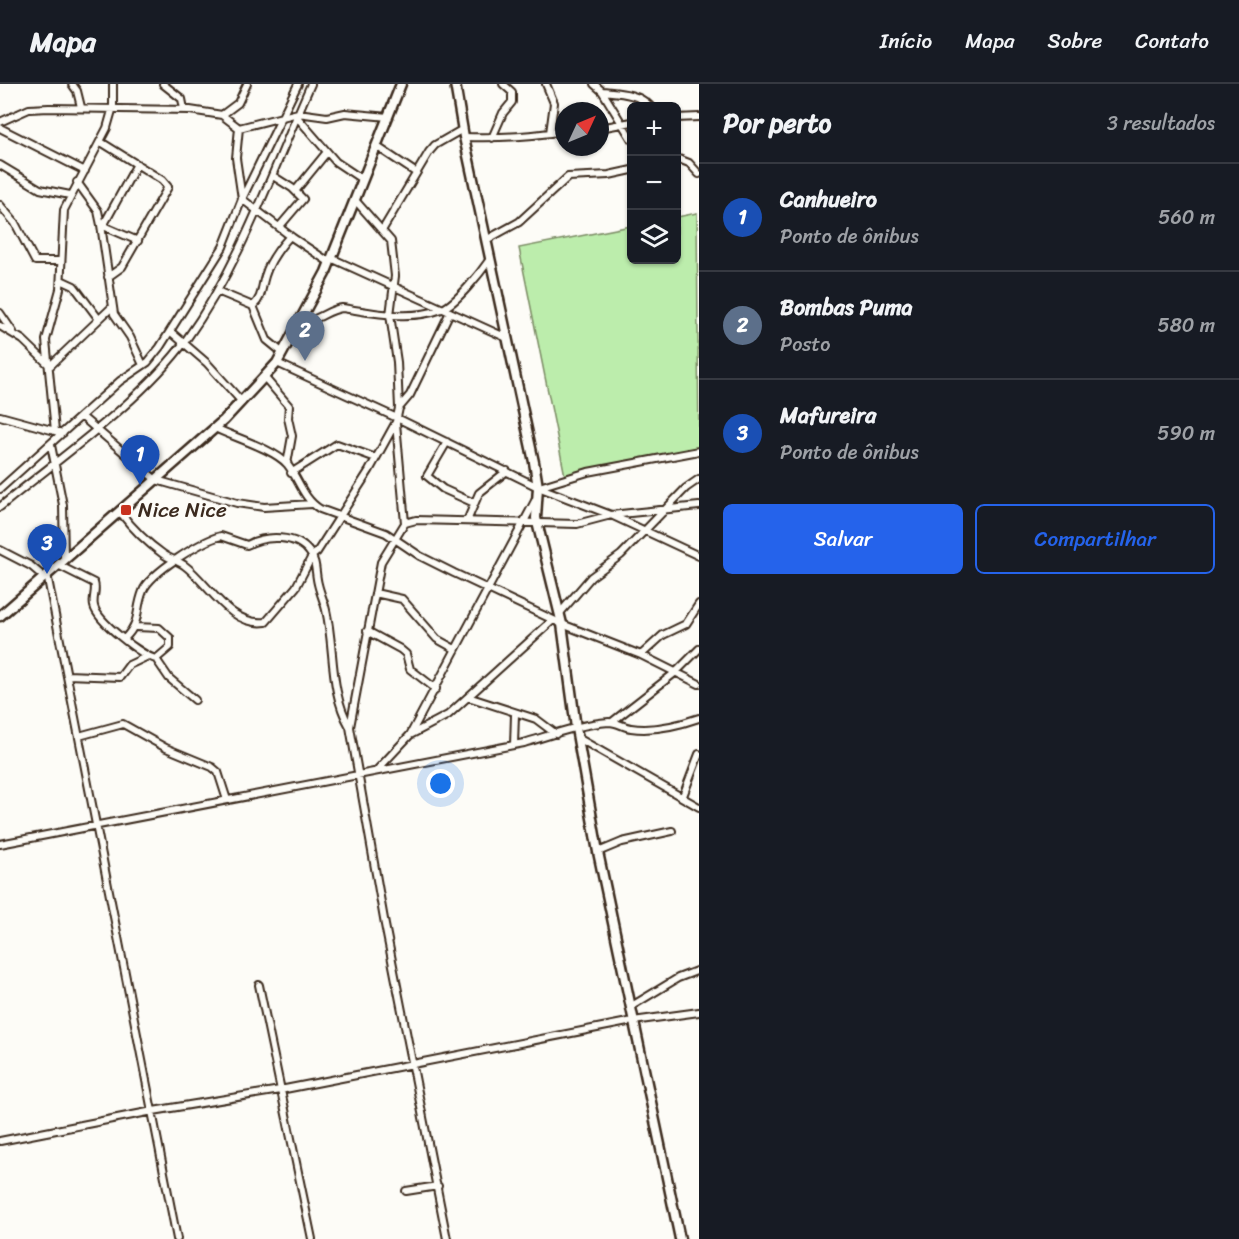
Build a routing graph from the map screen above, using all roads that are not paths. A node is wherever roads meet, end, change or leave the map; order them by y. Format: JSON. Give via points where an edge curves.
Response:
{"nodes":[{"id":1,"x":72,"y":84,"type":"edge"},
{"id":2,"x":113,"y":84,"type":"edge"},
{"id":3,"x":163,"y":84,"type":"edge"},
{"id":4,"x":247,"y":84,"type":"edge"},
{"id":5,"x":298,"y":84,"type":"edge"},
{"id":6,"x":311,"y":84,"type":"edge"},
{"id":7,"x":401,"y":84,"type":"edge"},
{"id":8,"x":455,"y":84,"type":"edge"},
{"id":9,"x":503,"y":84,"type":"edge"},
{"id":10,"x":546,"y":84,"type":"edge"},
{"id":11,"x":594,"y":84,"type":"edge"},
{"id":12,"x":602,"y":91,"type":"junction"},
{"id":13,"x":646,"y":102,"type":"edge"},
{"id":14,"x":81,"y":107,"type":"junction"},
{"id":15,"x":112,"y":107,"type":"junction"},
{"id":16,"x":184,"y":109,"type":"junction"},
{"id":17,"x":222,"y":115,"type":"junction"},
{"id":18,"x":297,"y":115,"type":"junction"},
{"id":19,"x":283,"y":117,"type":"junction"},
{"id":20,"x":388,"y":117,"type":"junction"},
{"id":21,"x":699,"y":117,"type":"edge"},
{"id":22,"x":681,"y":118,"type":"edge"},
{"id":23,"x":0,"y":122,"type":"edge"},
{"id":24,"x":627,"y":123,"type":"edge"},
{"id":25,"x":622,"y":124,"type":"junction"},
{"id":26,"x":609,"y":126,"type":"edge"},
{"id":27,"x":0,"y":128,"type":"edge"},
{"id":28,"x":239,"y":128,"type":"junction"},
{"id":29,"x":555,"y":132,"type":"edge"},
{"id":30,"x":627,"y":132,"type":"edge"},
{"id":31,"x":464,"y":133,"type":"junction"},
{"id":32,"x":550,"y":133,"type":"junction"},
{"id":33,"x":492,"y":138,"type":"junction"},
{"id":34,"x":100,"y":142,"type":"junction"},
{"id":35,"x":376,"y":146,"type":"junction"},
{"id":36,"x":327,"y":152,"type":"junction"},
{"id":37,"x":681,"y":160,"type":"edge"},
{"id":38,"x":137,"y":164,"type":"junction"},
{"id":39,"x":0,"y":165,"type":"edge"},
{"id":40,"x":85,"y":171,"type":"junction"},
{"id":41,"x":627,"y":171,"type":"edge"},
{"id":42,"x":415,"y":172,"type":"junction"},
{"id":43,"x":699,"y":174,"type":"edge"},
{"id":44,"x":273,"y":176,"type":"junction"},
{"id":45,"x":363,"y":180,"type":"junction"},
{"id":46,"x":78,"y":182,"type":"junction"},
{"id":47,"x":296,"y":190,"type":"junction"},
{"id":48,"x":70,"y":195,"type":"junction"},
{"id":49,"x":242,"y":199,"type":"junction"},
{"id":50,"x":355,"y":200,"type":"junction"},
{"id":51,"x":0,"y":205,"type":"edge"},
{"id":52,"x":256,"y":212,"type":"junction"},
{"id":53,"x":102,"y":225,"type":"junction"},
{"id":54,"x":280,"y":226,"type":"junction"},
{"id":55,"x":383,"y":229,"type":"junction"},
{"id":56,"x":290,"y":236,"type":"junction"},
{"id":57,"x":486,"y":240,"type":"junction"},
{"id":58,"x":138,"y":241,"type":"junction"},
{"id":59,"x":490,"y":259,"type":"junction"},
{"id":60,"x":330,"y":260,"type":"junction"},
{"id":61,"x":61,"y":261,"type":"junction"},
{"id":62,"x":108,"y":277,"type":"junction"},
{"id":63,"x":61,"y":280,"type":"junction"},
{"id":64,"x":394,"y":286,"type":"junction"},
{"id":65,"x":217,"y":291,"type":"junction"},
{"id":66,"x":253,"y":306,"type":"junction"},
{"id":67,"x":112,"y":307,"type":"junction"},
{"id":68,"x":447,"y":310,"type":"junction"},
{"id":69,"x":0,"y":313,"type":"edge"},
{"id":70,"x":390,"y":315,"type":"junction"},
{"id":71,"x":98,"y":318,"type":"junction"},
{"id":72,"x":301,"y":321,"type":"junction"},
{"id":73,"x":0,"y":326,"type":"edge"},
{"id":74,"x":171,"y":332,"type":"junction"},
{"id":75,"x":13,"y":333,"type":"junction"},
{"id":76,"x":507,"y":338,"type":"junction"},
{"id":77,"x":184,"y":342,"type":"junction"},
{"id":78,"x":283,"y":353,"type":"junction"},
{"id":79,"x":277,"y":363,"type":"junction"},
{"id":80,"x":143,"y":365,"type":"junction"},
{"id":81,"x":49,"y":366,"type":"junction"},
{"id":82,"x":265,"y":378,"type":"junction"},
{"id":83,"x":242,"y":402,"type":"junction"},
{"id":84,"x":399,"y":408,"type":"junction"},
{"id":85,"x":0,"y":416,"type":"edge"},
{"id":86,"x":81,"y":416,"type":"junction"},
{"id":87,"x":396,"y":420,"type":"junction"},
{"id":88,"x":215,"y":428,"type":"junction"},
{"id":89,"x":95,"y":429,"type":"junction"},
{"id":90,"x":55,"y":431,"type":"junction"},
{"id":91,"x":63,"y":433,"type":"junction"},
{"id":92,"x":447,"y":442,"type":"junction"},
{"id":93,"x":51,"y":445,"type":"junction"},
{"id":94,"x":699,"y":451,"type":"edge"},
{"id":95,"x":376,"y":458,"type":"junction"},
{"id":96,"x":54,"y":462,"type":"junction"},
{"id":97,"x":287,"y":465,"type":"junction"},
{"id":98,"x":507,"y":471,"type":"junction"},
{"id":99,"x":291,"y":473,"type":"junction"},
{"id":100,"x":699,"y":479,"type":"edge"},
{"id":101,"x":156,"y":480,"type":"junction"},
{"id":102,"x":538,"y":488,"type":"junction"},
{"id":103,"x":0,"y":489,"type":"edge"},
{"id":104,"x":536,"y":499,"type":"junction"},
{"id":105,"x":474,"y":503,"type":"junction"},
{"id":106,"x":312,"y":504,"type":"junction"},
{"id":107,"x":699,"y":506,"type":"edge"},
{"id":108,"x":0,"y":507,"type":"edge"},
{"id":109,"x":666,"y":510,"type":"junction"},
{"id":110,"x":120,"y":512,"type":"junction"},
{"id":111,"x":610,"y":515,"type":"junction"},
{"id":112,"x":339,"y":516,"type":"junction"},
{"id":113,"x":468,"y":520,"type":"junction"},
{"id":114,"x":537,"y":522,"type":"junction"},
{"id":115,"x":405,"y":523,"type":"junction"},
{"id":116,"x":520,"y":524,"type":"junction"},
{"id":117,"x":646,"y":531,"type":"junction"},
{"id":118,"x":395,"y":538,"type":"junction"},
{"id":119,"x":0,"y":550,"type":"edge"},
{"id":120,"x":312,"y":556,"type":"junction"},
{"id":121,"x":699,"y":556,"type":"edge"},
{"id":122,"x":176,"y":561,"type":"junction"},
{"id":123,"x":61,"y":562,"type":"junction"},
{"id":124,"x":45,"y":576,"type":"junction"},
{"id":125,"x":488,"y":589,"type":"junction"},
{"id":126,"x":375,"y":593,"type":"junction"},
{"id":127,"x":699,"y":604,"type":"edge"},
{"id":128,"x":0,"y":616,"type":"edge"},
{"id":129,"x":557,"y":616,"type":"junction"},
{"id":130,"x":562,"y":624,"type":"junction"},
{"id":131,"x":136,"y":627,"type":"junction"},
{"id":132,"x":367,"y":632,"type":"junction"},
{"id":133,"x":125,"y":638,"type":"junction"},
{"id":134,"x":699,"y":649,"type":"edge"},
{"id":135,"x":455,"y":650,"type":"junction"},
{"id":136,"x":641,"y":655,"type":"junction"},
{"id":137,"x":146,"y":657,"type":"junction"},
{"id":138,"x":156,"y":659,"type":"junction"},
{"id":139,"x":676,"y":672,"type":"junction"},
{"id":140,"x":67,"y":675,"type":"junction"},
{"id":141,"x":699,"y":684,"type":"edge"},
{"id":142,"x":435,"y":689,"type":"junction"},
{"id":143,"x":468,"y":696,"type":"junction"},
{"id":144,"x":195,"y":700,"type":"dead end"},
{"id":145,"x":515,"y":714,"type":"junction"},
{"id":146,"x":699,"y":718,"type":"edge"},
{"id":147,"x":612,"y":722,"type":"junction"},
{"id":148,"x":350,"y":727,"type":"junction"},
{"id":149,"x":576,"y":728,"type":"junction"},
{"id":150,"x":556,"y":734,"type":"junction"},
{"id":151,"x":410,"y":735,"type":"junction"},
{"id":152,"x":79,"y":736,"type":"junction"},
{"id":153,"x":578,"y":738,"type":"junction"},
{"id":154,"x":514,"y":745,"type":"junction"},
{"id":155,"x":699,"y":754,"type":"edge"},
{"id":156,"x":377,"y":771,"type":"junction"},
{"id":157,"x":359,"y":774,"type":"junction"},
{"id":158,"x":684,"y":796,"type":"junction"},
{"id":159,"x":227,"y":800,"type":"junction"},
{"id":160,"x":699,"y":807,"type":"edge"},
{"id":161,"x":98,"y":826,"type":"junction"},
{"id":162,"x":672,"y":831,"type":"dead end"},
{"id":163,"x":0,"y":844,"type":"edge"},
{"id":164,"x":598,"y":852,"type":"junction"},
{"id":165,"x":699,"y":970,"type":"edge"},
{"id":166,"x":259,"y":985,"type":"dead end"},
{"id":167,"x":629,"y":1007,"type":"junction"},
{"id":168,"x":699,"y":1012,"type":"edge"},
{"id":169,"x":633,"y":1021,"type":"junction"},
{"id":170,"x":413,"y":1063,"type":"junction"},
{"id":171,"x":280,"y":1090,"type":"junction"},
{"id":172,"x":153,"y":1111,"type":"junction"},
{"id":173,"x":0,"y":1141,"type":"edge"},
{"id":174,"x":438,"y":1186,"type":"junction"},
{"id":175,"x":406,"y":1191,"type":"dead end"},
{"id":176,"x":177,"y":1239,"type":"edge"},
{"id":177,"x":312,"y":1239,"type":"edge"},
{"id":178,"x":447,"y":1239,"type":"edge"},
{"id":179,"x":680,"y":1239,"type":"edge"}],
"edges":[{"from":1,"to":14,"type":"street"},
{"from":2,"to":15,"type":"street"},
{"from":3,"to":16,"type":"street","via":[[182,99]]},
{"from":4,"to":17,"type":"street","via":[[238,104]]},
{"from":5,"to":19,"type":"street"},
{"from":6,"to":18,"type":"street"},
{"from":7,"to":20,"type":"street"},
{"from":8,"to":31,"type":"street"},
{"from":9,"to":33,"type":"street","via":[[512,92],[513,99]]},
{"from":10,"to":32,"type":"street","via":[[554,103]]},
{"from":11,"to":12,"type":"street"},
{"from":12,"to":13,"type":"street"},
{"from":12,"to":25,"type":"street"},
{"from":14,"to":15,"type":"street"},
{"from":14,"to":23,"type":"street","via":[[29,109]]},
{"from":15,"to":16,"type":"street"},
{"from":15,"to":34,"type":"street"},
{"from":16,"to":17,"type":"street"},
{"from":17,"to":28,"type":"street"},
{"from":18,"to":19,"type":"street"},
{"from":18,"to":20,"type":"street","via":[[327,117],[345,113]]},
{"from":18,"to":36,"type":"street"},
{"from":18,"to":44,"type":"street"},
{"from":19,"to":28,"type":"street"},
{"from":19,"to":49,"type":"street"},
{"from":20,"to":35,"type":"street"},
{"from":21,"to":22,"type":"street"},
{"from":24,"to":25,"type":"street"},
{"from":25,"to":26,"type":"street"},
{"from":25,"to":30,"type":"street"},
{"from":27,"to":40,"type":"street"},
{"from":28,"to":49,"type":"street","via":[[236,158]]},
{"from":29,"to":32,"type":"street"},
{"from":31,"to":33,"type":"street"},
{"from":31,"to":42,"type":"street","via":[[435,145]]},
{"from":31,"to":57,"type":"street"},
{"from":32,"to":33,"type":"street"},
{"from":34,"to":38,"type":"street"},
{"from":34,"to":40,"type":"street"},
{"from":35,"to":42,"type":"street"},
{"from":35,"to":45,"type":"street"},
{"from":36,"to":45,"type":"street"},
{"from":36,"to":47,"type":"street"},
{"from":37,"to":43,"type":"street"},
{"from":38,"to":53,"type":"street"},
{"from":38,"to":58,"type":"street","via":[[168,187]]},
{"from":39,"to":48,"type":"street","via":[[40,189]]},
{"from":40,"to":46,"type":"street"},
{"from":41,"to":57,"type":"street","via":[[568,177],[519,222]]},
{"from":42,"to":55,"type":"street"},
{"from":44,"to":47,"type":"street"},
{"from":44,"to":52,"type":"street"},
{"from":45,"to":50,"type":"street"},
{"from":46,"to":48,"type":"street"},
{"from":46,"to":53,"type":"street","via":[[98,211]]},
{"from":47,"to":54,"type":"street","via":[[303,199]]},
{"from":48,"to":61,"type":"street","via":[[64,210]]},
{"from":49,"to":52,"type":"street"},
{"from":49,"to":74,"type":"street","via":[[223,247]]},
{"from":50,"to":55,"type":"street"},
{"from":50,"to":60,"type":"street"},
{"from":51,"to":61,"type":"street","via":[[25,239],[35,261]]},
{"from":52,"to":54,"type":"street"},
{"from":52,"to":65,"type":"street"},
{"from":53,"to":58,"type":"street"},
{"from":53,"to":62,"type":"street"},
{"from":54,"to":56,"type":"street"},
{"from":55,"to":64,"type":"street","via":[[391,241]]},
{"from":56,"to":60,"type":"street"},
{"from":56,"to":66,"type":"street","via":[[274,257],[264,278],[262,294]]},
{"from":57,"to":59,"type":"street"},
{"from":58,"to":62,"type":"street","via":[[122,267]]},
{"from":59,"to":68,"type":"street"},
{"from":59,"to":76,"type":"street"},
{"from":60,"to":64,"type":"street"},
{"from":60,"to":72,"type":"street"},
{"from":61,"to":63,"type":"street"},
{"from":62,"to":67,"type":"street"},
{"from":63,"to":71,"type":"street","via":[[74,286]]},
{"from":63,"to":81,"type":"street","via":[[46,340]]},
{"from":64,"to":68,"type":"street"},
{"from":64,"to":70,"type":"street"},
{"from":65,"to":66,"type":"street"},
{"from":65,"to":77,"type":"street"},
{"from":66,"to":78,"type":"street","via":[[267,340]]},
{"from":67,"to":71,"type":"street"},
{"from":67,"to":80,"type":"street"},
{"from":68,"to":70,"type":"street"},
{"from":68,"to":76,"type":"street"},
{"from":68,"to":84,"type":"street","via":[[410,395]]},
{"from":69,"to":75,"type":"street"},
{"from":70,"to":72,"type":"street","via":[[342,308],[333,309],[315,321]]},
{"from":70,"to":84,"type":"street"},
{"from":71,"to":81,"type":"street"},
{"from":72,"to":78,"type":"street"},
{"from":73,"to":75,"type":"street"},
{"from":74,"to":77,"type":"street"},
{"from":74,"to":80,"type":"street"},
{"from":75,"to":81,"type":"street"},
{"from":76,"to":102,"type":"street"},
{"from":77,"to":83,"type":"street"},
{"from":77,"to":89,"type":"street","via":[[160,370]]},
{"from":78,"to":79,"type":"street"},
{"from":79,"to":82,"type":"street"},
{"from":79,"to":87,"type":"street"},
{"from":80,"to":86,"type":"street"},
{"from":81,"to":90,"type":"street"},
{"from":82,"to":83,"type":"street"},
{"from":82,"to":97,"type":"street","via":[[289,406],[292,436]]},
{"from":83,"to":88,"type":"street"},
{"from":84,"to":87,"type":"street"},
{"from":85,"to":90,"type":"street"},
{"from":86,"to":89,"type":"street"},
{"from":86,"to":91,"type":"street"},
{"from":87,"to":92,"type":"street"},
{"from":87,"to":95,"type":"street"},
{"from":87,"to":115,"type":"street"},
{"from":88,"to":97,"type":"street","via":[[278,457]]},
{"from":88,"to":101,"type":"street"},
{"from":89,"to":96,"type":"street"},
{"from":89,"to":101,"type":"street"},
{"from":90,"to":91,"type":"street"},
{"from":91,"to":93,"type":"street"},
{"from":92,"to":98,"type":"street"},
{"from":92,"to":105,"type":"street","via":[[427,476],[443,489]]},
{"from":93,"to":96,"type":"street"},
{"from":93,"to":103,"type":"street"},
{"from":94,"to":102,"type":"street","via":[[588,471]]},
{"from":95,"to":99,"type":"street","via":[[337,444]]},
{"from":95,"to":112,"type":"street"},
{"from":96,"to":108,"type":"street"},
{"from":96,"to":123,"type":"street","via":[[63,505]]},
{"from":97,"to":99,"type":"street"},
{"from":98,"to":102,"type":"street"},
{"from":98,"to":105,"type":"street","via":[[479,493]]},
{"from":99,"to":106,"type":"street"},
{"from":100,"to":109,"type":"street"},
{"from":101,"to":106,"type":"street","via":[[237,503],[264,507]]},
{"from":101,"to":110,"type":"street"},
{"from":102,"to":104,"type":"street"},
{"from":102,"to":111,"type":"street"},
{"from":104,"to":114,"type":"street"},
{"from":104,"to":116,"type":"street"},
{"from":105,"to":113,"type":"street"},
{"from":106,"to":112,"type":"street"},
{"from":107,"to":109,"type":"street"},
{"from":109,"to":111,"type":"street"},
{"from":109,"to":117,"type":"street"},
{"from":110,"to":122,"type":"street","via":[[144,541]]},
{"from":110,"to":123,"type":"street"},
{"from":111,"to":114,"type":"street","via":[[584,523]]},
{"from":111,"to":117,"type":"street"},
{"from":112,"to":118,"type":"street"},
{"from":112,"to":120,"type":"street"},
{"from":113,"to":115,"type":"street"},
{"from":113,"to":116,"type":"street"},
{"from":114,"to":116,"type":"street"},
{"from":114,"to":129,"type":"street"},
{"from":115,"to":118,"type":"street"},
{"from":116,"to":125,"type":"street"},
{"from":117,"to":121,"type":"street"},
{"from":117,"to":129,"type":"street","via":[[591,577]]},
{"from":118,"to":125,"type":"street","via":[[420,556]]},
{"from":118,"to":126,"type":"street","via":[[383,556]]},
{"from":119,"to":124,"type":"street"},
{"from":120,"to":122,"type":"street","via":[[294,540],[261,537],[248,545],[221,536],[193,547]]},
{"from":120,"to":122,"type":"street","via":[[296,587],[272,618],[256,623],[211,595],[189,569]]},
{"from":120,"to":148,"type":"street","via":[[326,611],[338,699]]},
{"from":122,"to":131,"type":"street","via":[[144,589]]},
{"from":123,"to":124,"type":"street"},
{"from":123,"to":133,"type":"street","via":[[94,583],[93,604],[99,616]]},
{"from":124,"to":128,"type":"street"},
{"from":124,"to":140,"type":"street"},
{"from":125,"to":129,"type":"street"},
{"from":125,"to":135,"type":"street"},
{"from":126,"to":132,"type":"street"},
{"from":126,"to":135,"type":"street","via":[[402,599],[437,639]]},
{"from":127,"to":136,"type":"street","via":[[686,624],[663,635]]},
{"from":129,"to":130,"type":"street"},
{"from":129,"to":143,"type":"street"},
{"from":130,"to":136,"type":"street"},
{"from":130,"to":149,"type":"street"},
{"from":131,"to":133,"type":"street"},
{"from":131,"to":138,"type":"street","via":[[159,628],[170,638],[170,647]]},
{"from":132,"to":142,"type":"street","via":[[406,654],[410,669]]},
{"from":132,"to":148,"type":"street"},
{"from":133,"to":137,"type":"street"},
{"from":134,"to":139,"type":"street"},
{"from":135,"to":142,"type":"street"},
{"from":136,"to":139,"type":"street"},
{"from":137,"to":138,"type":"street"},
{"from":137,"to":140,"type":"street","via":[[127,667],[120,677]]},
{"from":138,"to":144,"type":"street","via":[[169,678]]},
{"from":139,"to":141,"type":"street"},
{"from":139,"to":147,"type":"street"},
{"from":140,"to":152,"type":"street"},
{"from":142,"to":151,"type":"street"},
{"from":143,"to":145,"type":"street"},
{"from":143,"to":151,"type":"street","via":[[434,724]]},
{"from":145,"to":150,"type":"street","via":[[536,719]]},
{"from":145,"to":154,"type":"street"},
{"from":146,"to":147,"type":"street","via":[[673,725],[631,728]]},
{"from":147,"to":149,"type":"street"},
{"from":148,"to":157,"type":"street"},
{"from":149,"to":150,"type":"street"},
{"from":149,"to":153,"type":"street"},
{"from":150,"to":154,"type":"street"},
{"from":151,"to":156,"type":"street"},
{"from":152,"to":159,"type":"street","via":[[123,724],[212,767],[218,772]]},
{"from":152,"to":161,"type":"street"},
{"from":153,"to":158,"type":"street"},
{"from":153,"to":164,"type":"street"},
{"from":154,"to":156,"type":"street"},
{"from":155,"to":158,"type":"street"},
{"from":156,"to":157,"type":"street"},
{"from":157,"to":159,"type":"street"},
{"from":157,"to":170,"type":"street"},
{"from":158,"to":160,"type":"street"},
{"from":159,"to":161,"type":"street"},
{"from":161,"to":163,"type":"street"},
{"from":161,"to":172,"type":"street"},
{"from":162,"to":164,"type":"street","via":[[622,842]]},
{"from":164,"to":167,"type":"street"},
{"from":165,"to":167,"type":"street"},
{"from":166,"to":171,"type":"street"},
{"from":167,"to":169,"type":"street"},
{"from":168,"to":169,"type":"street"},
{"from":169,"to":170,"type":"street"},
{"from":169,"to":179,"type":"street"},
{"from":170,"to":171,"type":"street"},
{"from":170,"to":174,"type":"street"},
{"from":171,"to":172,"type":"street"},
{"from":171,"to":177,"type":"street"},
{"from":172,"to":173,"type":"street"},
{"from":172,"to":176,"type":"street"},
{"from":174,"to":175,"type":"street"},
{"from":174,"to":178,"type":"street"}]}
